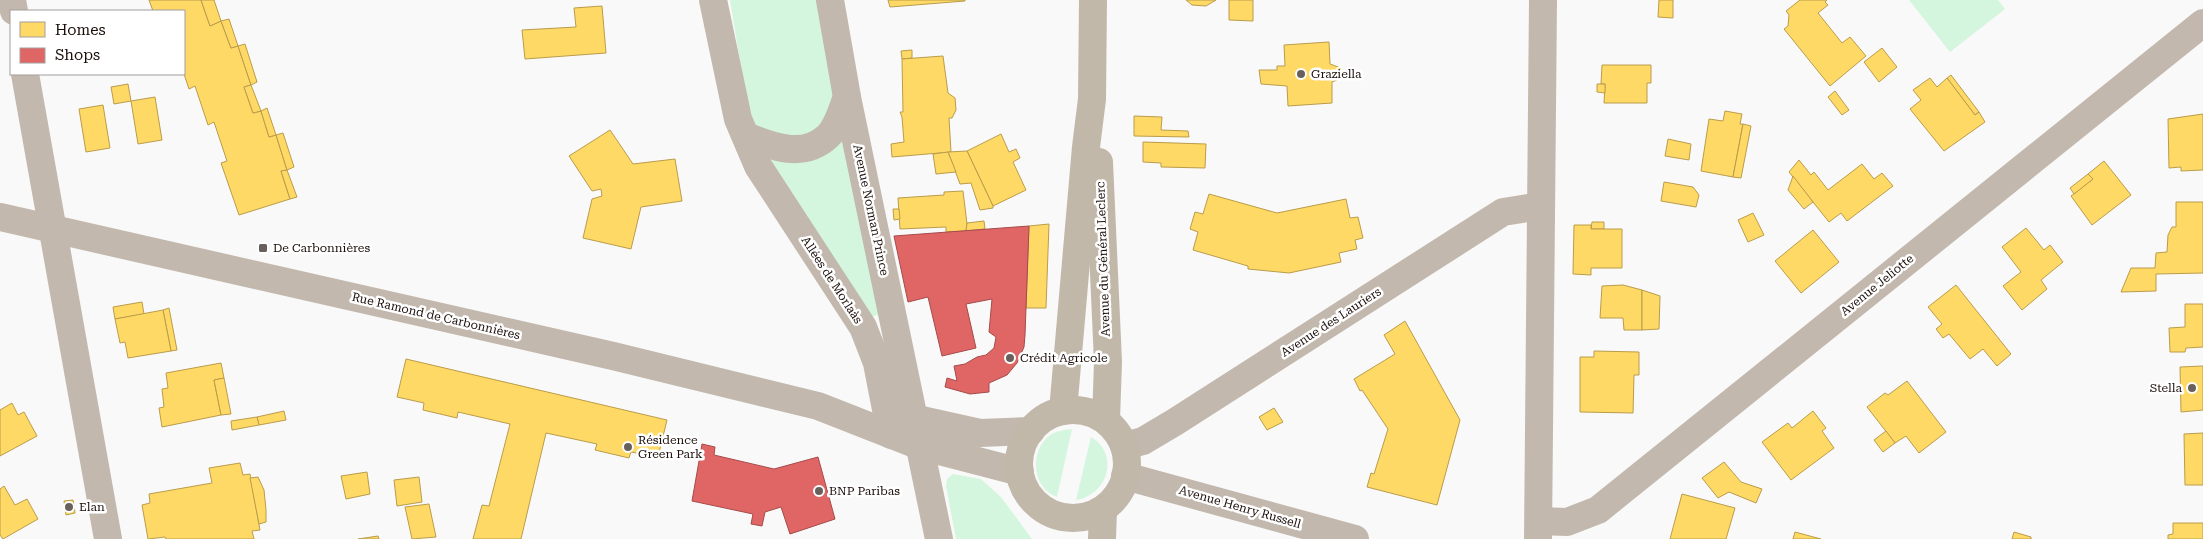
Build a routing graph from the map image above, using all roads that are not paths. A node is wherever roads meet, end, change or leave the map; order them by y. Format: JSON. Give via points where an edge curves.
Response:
{"nodes":[{"id":1,"x":714,"y":0,"type":"edge"},
{"id":2,"x":830,"y":0,"type":"edge"},
{"id":3,"x":1093,"y":0,"type":"edge"},
{"id":4,"x":1543,"y":0,"type":"edge"},
{"id":5,"x":2203,"y":23,"type":"edge"},
{"id":6,"x":25,"y":75,"type":"edge"},
{"id":7,"x":847,"y":97,"type":"junction"},
{"id":8,"x":1092,"y":99,"type":"junction"},
{"id":9,"x":746,"y":136,"type":"junction"},
{"id":10,"x":1541,"y":206,"type":"junction"},
{"id":11,"x":0,"y":217,"type":"edge"},
{"id":12,"x":53,"y":229,"type":"junction"},
{"id":13,"x":1062,"y":410,"type":"junction"},
{"id":14,"x":915,"y":419,"type":"junction"},
{"id":15,"x":1106,"y":420,"type":"junction"},
{"id":16,"x":889,"y":424,"type":"junction"},
{"id":17,"x":1031,"y":431,"type":"junction"},
{"id":18,"x":920,"y":446,"type":"junction"},
{"id":19,"x":1124,"y":446,"type":"junction"},
{"id":20,"x":1020,"y":472,"type":"junction"},
{"id":21,"x":1125,"y":476,"type":"junction"},
{"id":22,"x":1103,"y":510,"type":"junction"},
{"id":23,"x":1066,"y":528,"type":"edge"},
{"id":24,"x":1538,"y":530,"type":"edge"},
{"id":25,"x":108,"y":539,"type":"edge"},
{"id":26,"x":939,"y":539,"type":"edge"},
{"id":27,"x":1102,"y":539,"type":"edge"},
{"id":28,"x":1355,"y":539,"type":"edge"}],
"edges":[{"from":1,"to":9,"type":"street","name":"Allées de Morlaàs","via":[[738,119]]},
{"from":2,"to":7,"type":"street","name":"Avenue Norman Prince"},
{"from":3,"to":8,"type":"main road","name":"Avenue du Général Leclerc"},
{"from":4,"to":10,"type":"street"},
{"from":5,"to":24,"type":"street","name":"Avenue Jeliotte","via":[[1598,510]]},
{"from":6,"to":12,"type":"street"},
{"from":7,"to":9,"type":"street","via":[[828,136],[812,145],[798,150],[779,149]]},
{"from":7,"to":14,"type":"street","name":"Avenue Norman Prince"},
{"from":8,"to":13,"type":"main road","name":"Avenue du Général Leclerc"},
{"from":8,"to":15,"type":"main road","name":"Avenue du Général Leclerc","via":[[1098,141],[1107,343]]},
{"from":9,"to":16,"type":"street","name":"Allées de Morlaàs","via":[[758,166],[863,327],[877,363]]},
{"from":10,"to":19,"type":"street","name":"Avenue des Lauriers","via":[[1502,212],[1175,422],[1143,441]]},
{"from":10,"to":24,"type":"street"},
{"from":11,"to":12,"type":"street","name":"Rue Ramond de Carbonnières"},
{"from":12,"to":16,"type":"street","name":"Rue Ramond de Carbonnières","via":[[613,356]]},
{"from":12,"to":25,"type":"street"},
{"from":13,"to":15,"type":"main road","via":[[1082,410]]},
{"from":13,"to":17,"type":"main road","via":[[1038,423]]},
{"from":14,"to":16,"type":"street","name":"Rue Ramond de Carbonnières"},
{"from":14,"to":17,"type":"street","name":"Rue Ramond de Carbonnières","via":[[980,433]]},
{"from":14,"to":18,"type":"street"},
{"from":15,"to":19,"type":"main road"},
{"from":16,"to":18,"type":"street","name":"Rue Ramond de Carbonnières"},
{"from":17,"to":20,"type":"main road","via":[[1020,455]]},
{"from":18,"to":20,"type":"street","name":"Rue Ramond de Carbonnières"},
{"from":18,"to":26,"type":"street"},
{"from":19,"to":21,"type":"main road"},
{"from":20,"to":23,"type":"main road","via":[[1025,488],[1035,502]]},
{"from":21,"to":22,"type":"main road","via":[[1113,500]]},
{"from":21,"to":28,"type":"street","name":"Avenue Henry Russell"},
{"from":22,"to":23,"type":"main road"},
{"from":22,"to":27,"type":"main road"}]}
